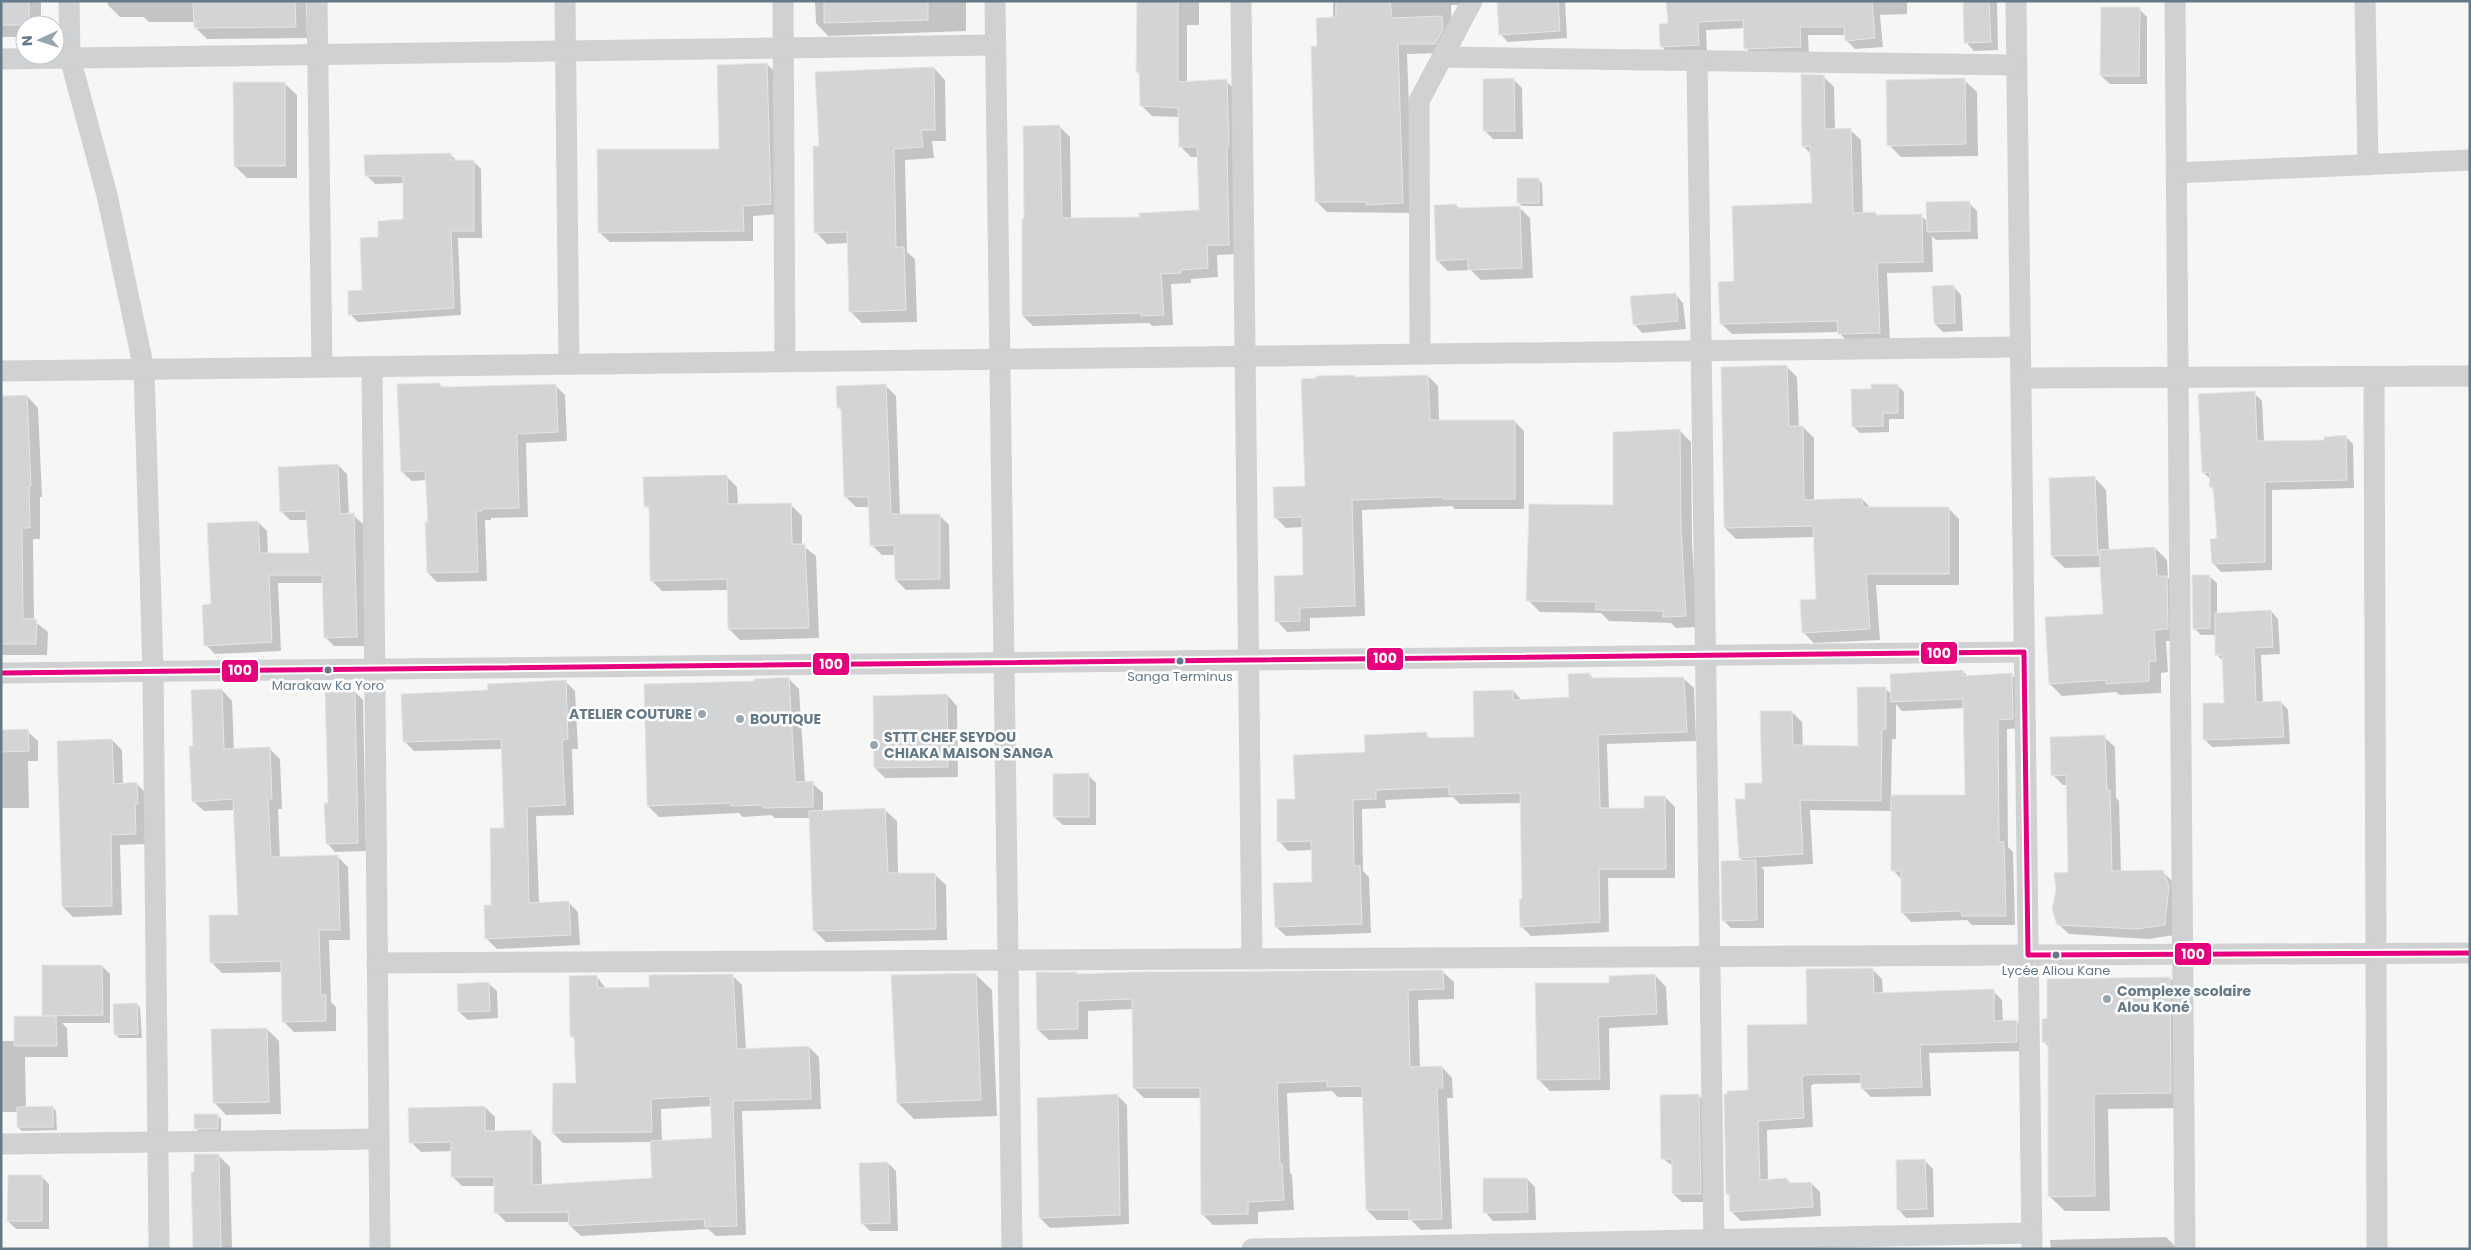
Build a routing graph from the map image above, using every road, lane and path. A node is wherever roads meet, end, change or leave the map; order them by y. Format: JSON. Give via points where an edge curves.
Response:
{"nodes":[{"id":1,"x":69,"y":1,"type":"edge"},
{"id":2,"x":317,"y":1,"type":"edge"},
{"id":3,"x":564,"y":1,"type":"edge"},
{"id":4,"x":783,"y":1,"type":"edge"},
{"id":5,"x":995,"y":1,"type":"edge"},
{"id":6,"x":1241,"y":1,"type":"edge"},
{"id":7,"x":1472,"y":1,"type":"edge"},
{"id":8,"x":2016,"y":1,"type":"edge"},
{"id":9,"x":2175,"y":1,"type":"edge"},
{"id":10,"x":2365,"y":1,"type":"edge"},
{"id":11,"x":996,"y":45,"type":"junction"},
{"id":12,"x":783,"y":48,"type":"junction"},
{"id":13,"x":565,"y":51,"type":"junction"},
{"id":14,"x":318,"y":54,"type":"junction"},
{"id":15,"x":1443,"y":57,"type":"junction"},
{"id":16,"x":70,"y":58,"type":"junction"},
{"id":17,"x":1,"y":59,"type":"edge"},
{"id":18,"x":1697,"y":60,"type":"junction"},
{"id":19,"x":2016,"y":64,"type":"junction"},
{"id":20,"x":2470,"y":160,"type":"edge"},
{"id":21,"x":2368,"y":165,"type":"junction"},
{"id":22,"x":2176,"y":173,"type":"junction"},
{"id":23,"x":2020,"y":347,"type":"junction"},
{"id":24,"x":1701,"y":350,"type":"junction"},
{"id":25,"x":1420,"y":354,"type":"junction"},
{"id":26,"x":1245,"y":356,"type":"junction"},
{"id":27,"x":1000,"y":359,"type":"junction"},
{"id":28,"x":785,"y":361,"type":"junction"},
{"id":29,"x":570,"y":364,"type":"junction"},
{"id":30,"x":322,"y":367,"type":"junction"},
{"id":31,"x":372,"y":367,"type":"junction"},
{"id":32,"x":144,"y":369,"type":"junction"},
{"id":33,"x":1,"y":371,"type":"edge"},
{"id":34,"x":2470,"y":376,"type":"edge"},
{"id":35,"x":2178,"y":377,"type":"junction"},
{"id":36,"x":2374,"y":377,"type":"junction"},
{"id":37,"x":2021,"y":378,"type":"junction"},
{"id":38,"x":2024,"y":652,"type":"junction"},
{"id":39,"x":1706,"y":656,"type":"junction"},
{"id":40,"x":1249,"y":660,"type":"junction"},
{"id":41,"x":1004,"y":663,"type":"junction"},
{"id":42,"x":375,"y":670,"type":"junction"},
{"id":43,"x":153,"y":672,"type":"junction"},
{"id":44,"x":1,"y":673,"type":"edge"},
{"id":45,"x":2376,"y":953,"type":"junction"},
{"id":46,"x":2470,"y":953,"type":"edge"},
{"id":47,"x":2182,"y":954,"type":"junction"},
{"id":48,"x":2028,"y":955,"type":"junction"},
{"id":49,"x":1710,"y":956,"type":"junction"},
{"id":50,"x":1252,"y":958,"type":"junction"},
{"id":51,"x":1008,"y":960,"type":"junction"},
{"id":52,"x":377,"y":963,"type":"junction"},
{"id":53,"x":379,"y":1139,"type":"junction"},
{"id":54,"x":158,"y":1142,"type":"junction"},
{"id":55,"x":1,"y":1144,"type":"edge"},
{"id":56,"x":2032,"y":1241,"type":"edge"},
{"id":57,"x":1714,"y":1244,"type":"edge"},
{"id":58,"x":159,"y":1249,"type":"edge"},
{"id":59,"x":380,"y":1249,"type":"edge"},
{"id":60,"x":1012,"y":1249,"type":"edge"},
{"id":61,"x":1252,"y":1249,"type":"edge"},
{"id":62,"x":2185,"y":1249,"type":"edge"},
{"id":63,"x":2377,"y":1249,"type":"edge"}],
"edges":[{"from":1,"to":16,"type":"street"},
{"from":2,"to":14,"type":"street"},
{"from":3,"to":13,"type":"street"},
{"from":4,"to":12,"type":"street"},
{"from":5,"to":11,"type":"street"},
{"from":6,"to":26,"type":"street"},
{"from":7,"to":15,"type":"street"},
{"from":8,"to":19,"type":"street"},
{"from":9,"to":22,"type":"street"},
{"from":10,"to":21,"type":"street"},
{"from":11,"to":12,"type":"street"},
{"from":11,"to":27,"type":"street"},
{"from":12,"to":13,"type":"street"},
{"from":12,"to":28,"type":"street"},
{"from":13,"to":14,"type":"street"},
{"from":13,"to":29,"type":"street"},
{"from":14,"to":16,"type":"street"},
{"from":14,"to":30,"type":"street"},
{"from":15,"to":18,"type":"street"},
{"from":15,"to":25,"type":"street","via":[[1419,101]]},
{"from":16,"to":17,"type":"street"},
{"from":16,"to":32,"type":"street","via":[[107,195]]},
{"from":18,"to":19,"type":"street"},
{"from":18,"to":24,"type":"street"},
{"from":19,"to":23,"type":"street"},
{"from":20,"to":21,"type":"street"},
{"from":21,"to":22,"type":"street"},
{"from":22,"to":35,"type":"street"},
{"from":23,"to":24,"type":"street"},
{"from":23,"to":37,"type":"street"},
{"from":24,"to":25,"type":"street"},
{"from":24,"to":39,"type":"street"},
{"from":25,"to":26,"type":"street"},
{"from":26,"to":27,"type":"street"},
{"from":26,"to":40,"type":"street"},
{"from":27,"to":28,"type":"street"},
{"from":27,"to":41,"type":"street"},
{"from":28,"to":29,"type":"street"},
{"from":29,"to":31,"type":"street"},
{"from":30,"to":31,"type":"street"},
{"from":30,"to":32,"type":"street"},
{"from":31,"to":42,"type":"street"},
{"from":32,"to":33,"type":"street"},
{"from":32,"to":43,"type":"street"},
{"from":34,"to":36,"type":"street"},
{"from":35,"to":36,"type":"street"},
{"from":35,"to":37,"type":"street"},
{"from":35,"to":47,"type":"street"},
{"from":36,"to":45,"type":"street"},
{"from":37,"to":38,"type":"street"},
{"from":38,"to":39,"type":"street"},
{"from":38,"to":48,"type":"street"},
{"from":39,"to":40,"type":"street"},
{"from":39,"to":49,"type":"street"},
{"from":40,"to":41,"type":"street"},
{"from":40,"to":50,"type":"street"},
{"from":41,"to":42,"type":"street"},
{"from":41,"to":51,"type":"street"},
{"from":42,"to":43,"type":"street"},
{"from":42,"to":52,"type":"street"},
{"from":43,"to":44,"type":"street"},
{"from":43,"to":54,"type":"street"},
{"from":45,"to":46,"type":"street"},
{"from":45,"to":47,"type":"street"},
{"from":45,"to":63,"type":"street"},
{"from":47,"to":48,"type":"street"},
{"from":47,"to":62,"type":"street"},
{"from":48,"to":49,"type":"street"},
{"from":48,"to":56,"type":"street"},
{"from":49,"to":50,"type":"street"},
{"from":49,"to":57,"type":"street"},
{"from":50,"to":51,"type":"street"},
{"from":51,"to":52,"type":"street"},
{"from":51,"to":60,"type":"street"},
{"from":52,"to":53,"type":"street"},
{"from":53,"to":54,"type":"street"},
{"from":53,"to":59,"type":"street"},
{"from":54,"to":55,"type":"street"},
{"from":54,"to":58,"type":"street"},
{"from":56,"to":57,"type":"street"},
{"from":57,"to":61,"type":"street"}]}
